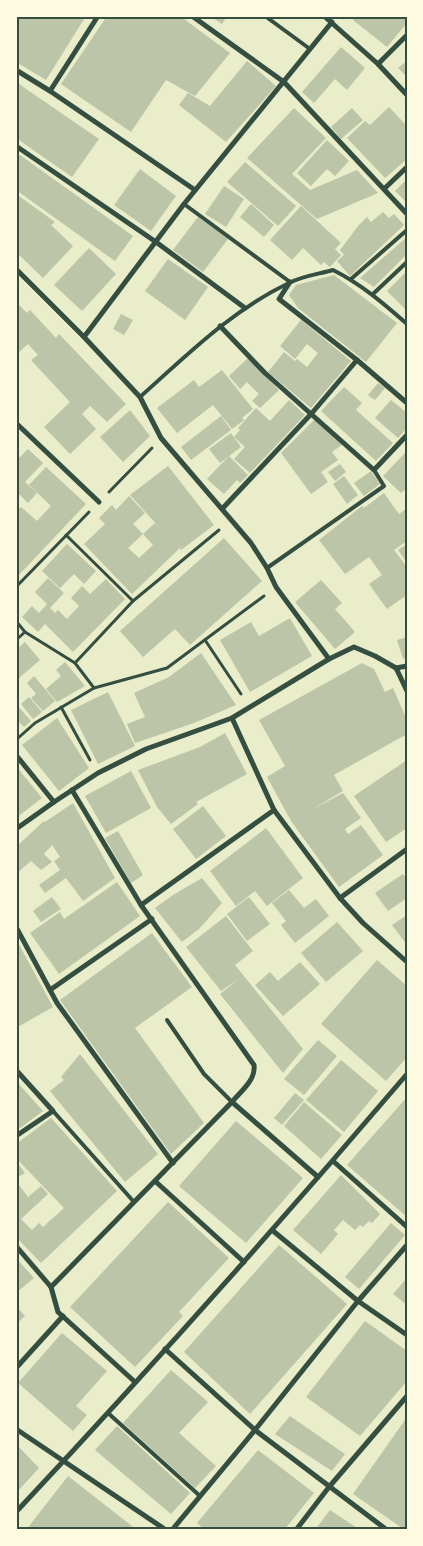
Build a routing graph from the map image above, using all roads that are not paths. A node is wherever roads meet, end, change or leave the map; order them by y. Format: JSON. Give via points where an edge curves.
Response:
{"nodes":[{"id":1,"x":98,"y":16,"type":"edge"},
{"id":2,"x":192,"y":16,"type":"edge"},
{"id":3,"x":265,"y":16,"type":"edge"},
{"id":4,"x":324,"y":16,"type":"edge"},
{"id":5,"x":332,"y":22,"type":"junction"},
{"id":6,"x":407,"y":35,"type":"edge"},
{"id":7,"x":310,"y":49,"type":"junction"},
{"id":8,"x":378,"y":64,"type":"junction"},
{"id":9,"x":16,"y":70,"type":"edge"},
{"id":10,"x":284,"y":82,"type":"junction"},
{"id":11,"x":50,"y":91,"type":"junction"},
{"id":12,"x":407,"y":94,"type":"edge"},
{"id":13,"x":16,"y":146,"type":"edge"},
{"id":14,"x":407,"y":167,"type":"edge"},
{"id":15,"x":384,"y":189,"type":"junction"},
{"id":16,"x":195,"y":190,"type":"junction"},
{"id":17,"x":184,"y":204,"type":"junction"},
{"id":18,"x":407,"y":214,"type":"edge"},
{"id":19,"x":407,"y":230,"type":"edge"},
{"id":20,"x":156,"y":242,"type":"junction"},
{"id":21,"x":407,"y":262,"type":"edge"},
{"id":22,"x":17,"y":271,"type":"edge"},
{"id":23,"x":351,"y":279,"type":"junction"},
{"id":24,"x":290,"y":282,"type":"junction"},
{"id":25,"x":373,"y":294,"type":"junction"},
{"id":26,"x":245,"y":308,"type":"junction"},
{"id":27,"x":407,"y":324,"type":"edge"},
{"id":28,"x":220,"y":326,"type":"junction"},
{"id":29,"x":84,"y":337,"type":"junction"},
{"id":30,"x":357,"y":360,"type":"junction"},
{"id":31,"x":140,"y":397,"type":"junction"},
{"id":32,"x":407,"y":403,"type":"edge"},
{"id":33,"x":312,"y":413,"type":"junction"},
{"id":34,"x":16,"y":423,"type":"edge"},
{"id":35,"x":406,"y":439,"type":"edge"},
{"id":36,"x":374,"y":470,"type":"junction"},
{"id":37,"x":99,"y":502,"type":"dead end"},
{"id":38,"x":222,"y":509,"type":"junction"},
{"id":39,"x":267,"y":568,"type":"junction"},
{"id":40,"x":328,"y":659,"type":"junction"},
{"id":41,"x":407,"y":666,"type":"edge"},
{"id":42,"x":396,"y":668,"type":"junction"},
{"id":43,"x":407,"y":691,"type":"edge"},
{"id":44,"x":232,"y":718,"type":"junction"},
{"id":45,"x":16,"y":755,"type":"edge"},
{"id":46,"x":72,"y":790,"type":"junction"},
{"id":47,"x":54,"y":802,"type":"junction"},
{"id":48,"x":274,"y":810,"type":"junction"},
{"id":49,"x":16,"y":829,"type":"edge"},
{"id":50,"x":407,"y":849,"type":"edge"},
{"id":51,"x":340,"y":898,"type":"junction"},
{"id":52,"x":141,"y":905,"type":"junction"},
{"id":53,"x":152,"y":920,"type":"junction"},
{"id":54,"x":16,"y":927,"type":"edge"},
{"id":55,"x":407,"y":962,"type":"edge"},
{"id":56,"x":50,"y":990,"type":"junction"},
{"id":57,"x":167,"y":1020,"type":"dead end"},
{"id":58,"x":16,"y":1070,"type":"edge"},
{"id":59,"x":407,"y":1074,"type":"edge"},
{"id":60,"x":232,"y":1102,"type":"junction"},
{"id":61,"x":53,"y":1111,"type":"junction"},
{"id":62,"x":16,"y":1136,"type":"edge"},
{"id":63,"x":332,"y":1161,"type":"junction"},
{"id":64,"x":173,"y":1163,"type":"junction"},
{"id":65,"x":318,"y":1176,"type":"junction"},
{"id":66,"x":155,"y":1181,"type":"junction"},
{"id":67,"x":134,"y":1202,"type":"junction"},
{"id":68,"x":407,"y":1227,"type":"edge"},
{"id":69,"x":272,"y":1230,"type":"junction"},
{"id":70,"x":407,"y":1244,"type":"edge"},
{"id":71,"x":16,"y":1246,"type":"edge"},
{"id":72,"x":244,"y":1262,"type":"junction"},
{"id":73,"x":52,"y":1287,"type":"junction"},
{"id":74,"x":358,"y":1301,"type":"junction"},
{"id":75,"x":63,"y":1316,"type":"junction"},
{"id":76,"x":407,"y":1335,"type":"edge"},
{"id":77,"x":165,"y":1349,"type":"junction"},
{"id":78,"x":17,"y":1364,"type":"edge"},
{"id":79,"x":135,"y":1382,"type":"junction"},
{"id":80,"x":407,"y":1396,"type":"edge"},
{"id":81,"x":108,"y":1412,"type":"junction"},
{"id":82,"x":16,"y":1429,"type":"edge"},
{"id":83,"x":256,"y":1430,"type":"junction"},
{"id":84,"x":63,"y":1462,"type":"junction"},
{"id":85,"x":329,"y":1487,"type":"junction"},
{"id":86,"x":200,"y":1496,"type":"junction"},
{"id":87,"x":16,"y":1512,"type":"edge"},
{"id":88,"x":166,"y":1530,"type":"edge"},
{"id":89,"x":172,"y":1530,"type":"edge"},
{"id":90,"x":296,"y":1530,"type":"edge"},
{"id":91,"x":387,"y":1530,"type":"edge"}],
"edges":[{"from":1,"to":11,"type":"street"},
{"from":2,"to":10,"type":"street"},
{"from":3,"to":7,"type":"lane"},
{"from":4,"to":5,"type":"street"},
{"from":5,"to":7,"type":"street"},
{"from":5,"to":8,"type":"street"},
{"from":6,"to":8,"type":"street"},
{"from":7,"to":10,"type":"street"},
{"from":8,"to":12,"type":"street"},
{"from":9,"to":11,"type":"street"},
{"from":10,"to":15,"type":"street"},
{"from":10,"to":16,"type":"street"},
{"from":11,"to":16,"type":"street"},
{"from":13,"to":20,"type":"street"},
{"from":14,"to":15,"type":"street"},
{"from":15,"to":18,"type":"street"},
{"from":16,"to":17,"type":"street"},
{"from":17,"to":20,"type":"street"},
{"from":17,"to":24,"type":"lane"},
{"from":19,"to":23,"type":"lane"},
{"from":20,"to":26,"type":"street"},
{"from":20,"to":29,"type":"street"},
{"from":21,"to":25,"type":"lane"},
{"from":22,"to":29,"type":"street"},
{"from":23,"to":24,"type":"lane","via":[[333,270]]},
{"from":23,"to":25,"type":"lane"},
{"from":24,"to":26,"type":"lane"},
{"from":24,"to":30,"type":"street","via":[[279,298]]},
{"from":25,"to":27,"type":"lane"},
{"from":26,"to":28,"type":"lane"},
{"from":28,"to":31,"type":"lane"},
{"from":28,"to":33,"type":"street","via":[[265,373]]},
{"from":29,"to":31,"type":"street"},
{"from":30,"to":32,"type":"street"},
{"from":30,"to":33,"type":"street"},
{"from":31,"to":38,"type":"street","via":[[162,438]]},
{"from":33,"to":36,"type":"street"},
{"from":33,"to":38,"type":"street"},
{"from":34,"to":37,"type":"street"},
{"from":35,"to":36,"type":"street"},
{"from":36,"to":39,"type":"lane","via":[[384,486]]},
{"from":38,"to":39,"type":"street"},
{"from":39,"to":40,"type":"street","via":[[276,587]]},
{"from":40,"to":42,"type":"street","via":[[354,647]]},
{"from":40,"to":44,"type":"street"},
{"from":41,"to":42,"type":"street"},
{"from":42,"to":43,"type":"street"},
{"from":44,"to":46,"type":"street","via":[[146,749]]},
{"from":44,"to":48,"type":"street"},
{"from":45,"to":47,"type":"street"},
{"from":46,"to":47,"type":"street"},
{"from":46,"to":52,"type":"street"},
{"from":47,"to":49,"type":"street"},
{"from":48,"to":51,"type":"street"},
{"from":48,"to":52,"type":"street"},
{"from":50,"to":51,"type":"street"},
{"from":51,"to":55,"type":"street"},
{"from":52,"to":53,"type":"street"},
{"from":53,"to":56,"type":"street"},
{"from":53,"to":60,"type":"street","via":[[254,1065],[252,1078]]},
{"from":54,"to":56,"type":"street"},
{"from":56,"to":64,"type":"street"},
{"from":57,"to":60,"type":"lane","via":[[204,1074]]},
{"from":58,"to":61,"type":"street"},
{"from":59,"to":63,"type":"street"},
{"from":60,"to":64,"type":"street"},
{"from":60,"to":65,"type":"street"},
{"from":61,"to":62,"type":"street"},
{"from":61,"to":67,"type":"lane"},
{"from":63,"to":65,"type":"street"},
{"from":63,"to":68,"type":"street"},
{"from":64,"to":66,"type":"street"},
{"from":65,"to":69,"type":"street"},
{"from":66,"to":67,"type":"street"},
{"from":66,"to":72,"type":"street"},
{"from":67,"to":73,"type":"street"},
{"from":69,"to":72,"type":"street"},
{"from":69,"to":74,"type":"street"},
{"from":70,"to":74,"type":"street"},
{"from":71,"to":73,"type":"street"},
{"from":72,"to":77,"type":"street"},
{"from":73,"to":75,"type":"street","via":[[56,1308]]},
{"from":74,"to":76,"type":"street"},
{"from":74,"to":83,"type":"street"},
{"from":75,"to":78,"type":"street"},
{"from":75,"to":79,"type":"street"},
{"from":77,"to":79,"type":"street"},
{"from":77,"to":83,"type":"street"},
{"from":79,"to":81,"type":"street"},
{"from":80,"to":85,"type":"street"},
{"from":81,"to":84,"type":"street"},
{"from":81,"to":86,"type":"lane"},
{"from":82,"to":84,"type":"street"},
{"from":83,"to":85,"type":"street"},
{"from":83,"to":86,"type":"street"},
{"from":84,"to":87,"type":"street"},
{"from":84,"to":88,"type":"street"},
{"from":85,"to":90,"type":"street"},
{"from":85,"to":91,"type":"street"},
{"from":86,"to":89,"type":"street"}]}
